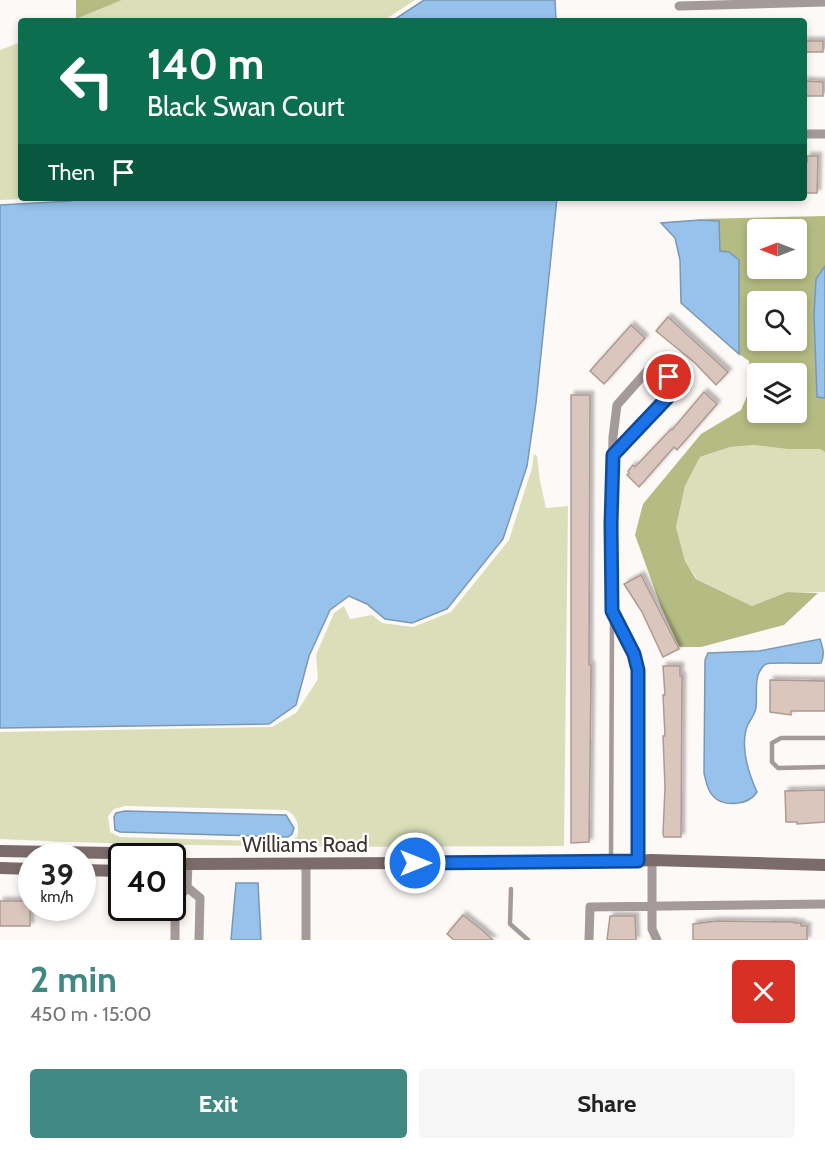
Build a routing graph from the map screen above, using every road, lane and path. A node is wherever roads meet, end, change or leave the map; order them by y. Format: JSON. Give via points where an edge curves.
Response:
{"nodes":[{"id":1,"x":825,"y":2,"type":"edge"},
{"id":2,"x":680,"y":6,"type":"dead end"},
{"id":3,"x":807,"y":134,"type":"edge"},
{"id":4,"x":825,"y":134,"type":"edge"},
{"id":5,"x":613,"y":455,"type":"junction"},
{"id":6,"x":612,"y":611,"type":"junction"},
{"id":7,"x":825,"y":738,"type":"edge"},
{"id":8,"x":825,"y":768,"type":"edge"},
{"id":9,"x":0,"y":851,"type":"edge"},
{"id":10,"x":108,"y":853,"type":"edge"},
{"id":11,"x":652,"y":860,"type":"junction"},
{"id":12,"x":638,"y":861,"type":"junction"},
{"id":13,"x":186,"y":862,"type":"edge"},
{"id":14,"x":611,"y":862,"type":"junction"},
{"id":15,"x":306,"y":864,"type":"junction"},
{"id":16,"x":825,"y":865,"type":"edge"},
{"id":17,"x":0,"y":868,"type":"edge"},
{"id":18,"x":18,"y":868,"type":"edge"},
{"id":19,"x":187,"y":887,"type":"joint"},
{"id":20,"x":511,"y":889,"type":"dead end"},
{"id":21,"x":825,"y":904,"type":"edge"},
{"id":22,"x":652,"y":906,"type":"junction"},
{"id":23,"x":175,"y":940,"type":"edge"},
{"id":24,"x":199,"y":940,"type":"edge"},
{"id":25,"x":306,"y":940,"type":"edge"},
{"id":26,"x":528,"y":940,"type":"edge"},
{"id":27,"x":589,"y":940,"type":"edge"},
{"id":28,"x":657,"y":940,"type":"edge"}],
"edges":[{"from":1,"to":2,"type":"street"},
{"from":3,"to":4,"type":"street"},
{"from":5,"to":5,"type":"street","via":[[672,390],[669,377],[658,368],[648,370],[617,405]]},
{"from":5,"to":6,"type":"street"},
{"from":6,"to":12,"type":"street","via":[[638,670]]},
{"from":6,"to":14,"type":"lane"},
{"from":7,"to":8,"type":"lane","via":[[781,738],[772,743],[772,762],[778,768]]},
{"from":9,"to":10,"type":"street","name":"Williams Road"},
{"from":11,"to":12,"type":"street","name":"Williams Road"},
{"from":11,"to":16,"type":"street","name":"Williams Road"},
{"from":11,"to":22,"type":"street"},
{"from":12,"to":14,"type":"street","name":"Williams Road"},
{"from":13,"to":15,"type":"street","name":"Williams Road"},
{"from":14,"to":15,"type":"street","name":"Williams Road"},
{"from":15,"to":25,"type":"street"},
{"from":17,"to":18,"type":"street"},
{"from":19,"to":23,"type":"street","via":[[176,904]]},
{"from":19,"to":24,"type":"street","via":[[200,898]]},
{"from":20,"to":26,"type":"lane","via":[[510,924]]},
{"from":21,"to":22,"type":"street"},
{"from":22,"to":27,"type":"street","via":[[590,907]]},
{"from":22,"to":28,"type":"street","via":[[652,929]]}]}
